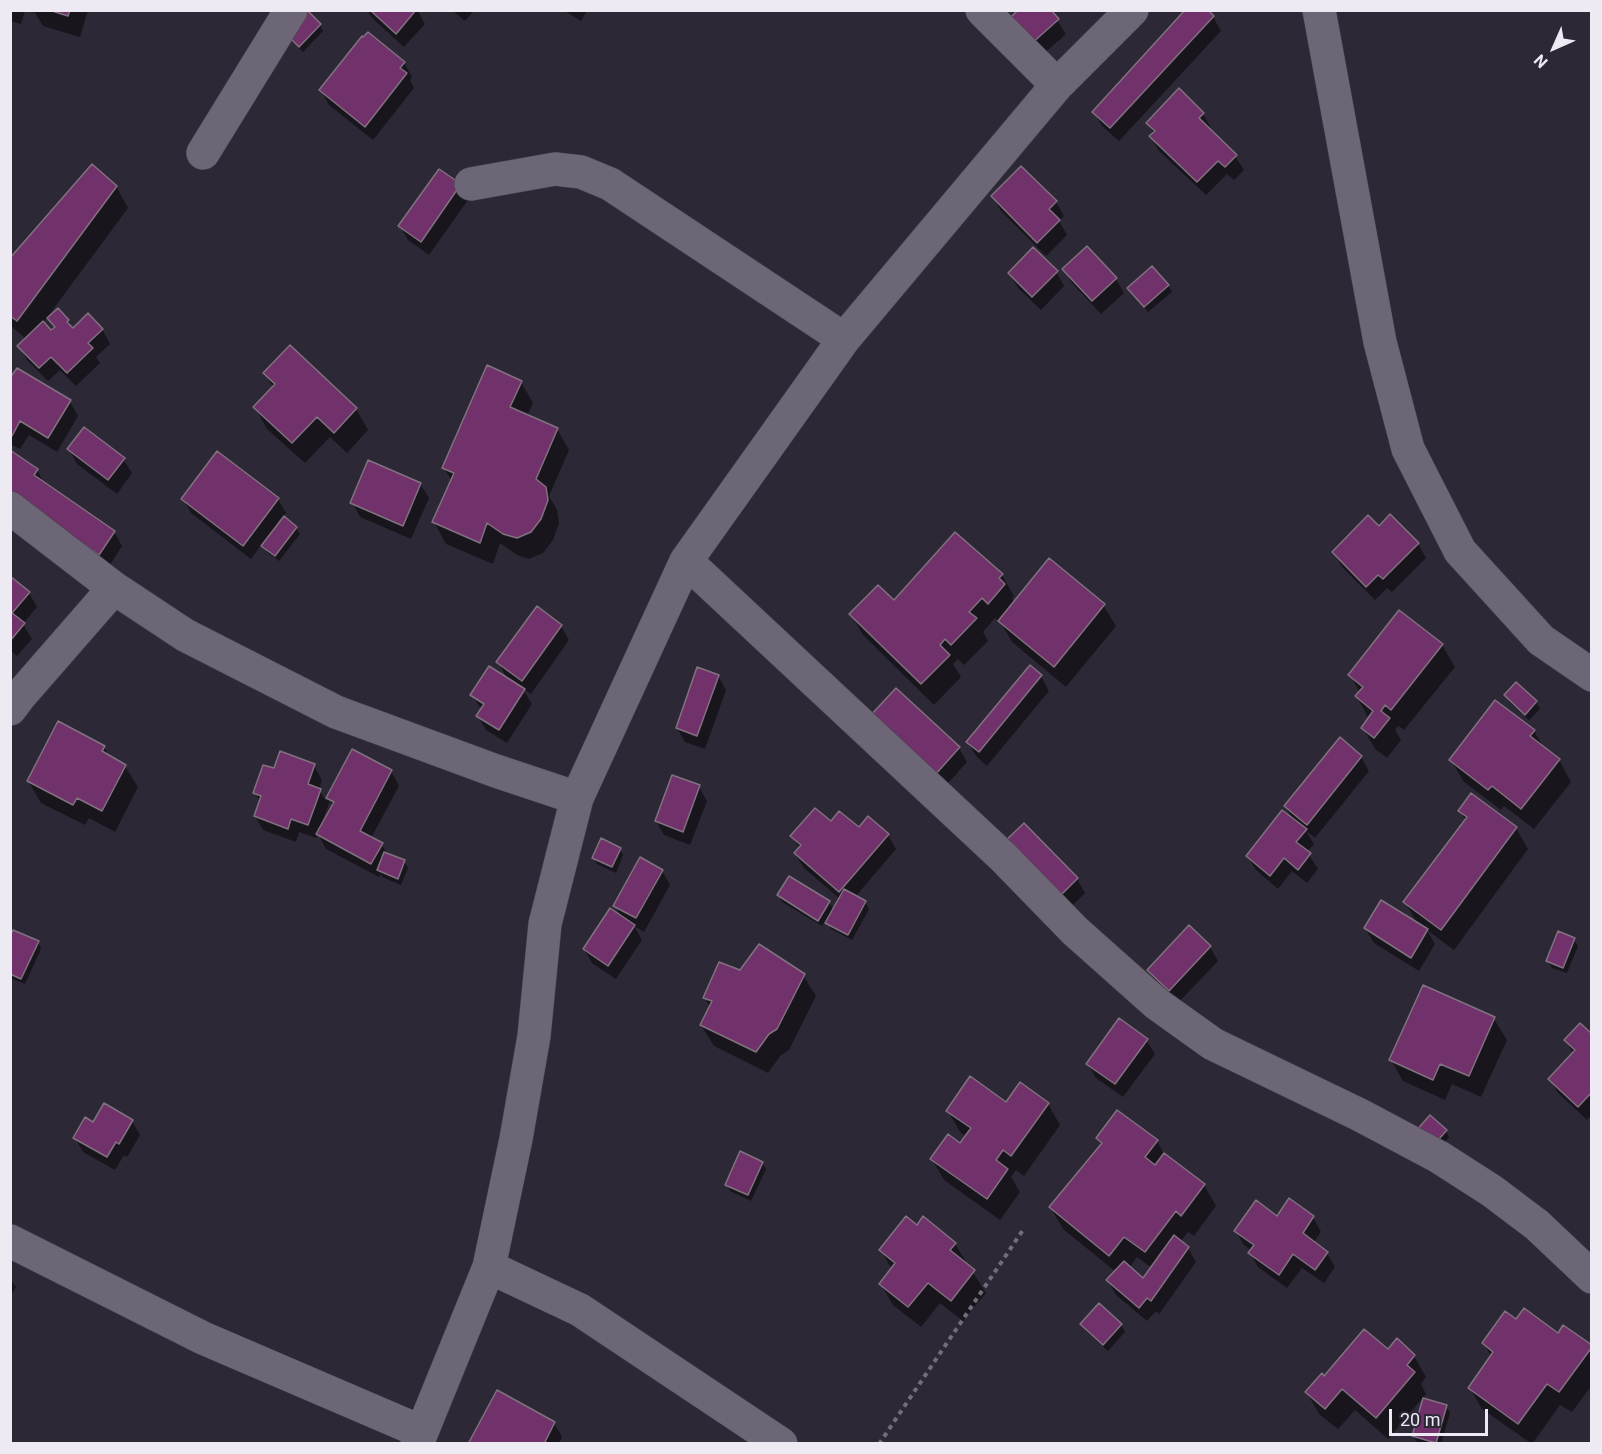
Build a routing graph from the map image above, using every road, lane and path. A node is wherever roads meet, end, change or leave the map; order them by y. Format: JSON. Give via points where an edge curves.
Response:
{"nodes":[{"id":1,"x":291,"y":10,"type":"edge"},
{"id":2,"x":982,"y":10,"type":"edge"},
{"id":3,"x":1132,"y":10,"type":"edge"},
{"id":4,"x":1319,"y":10,"type":"edge"},
{"id":5,"x":1057,"y":85,"type":"junction"},
{"id":6,"x":203,"y":153,"type":"dead end"},
{"id":7,"x":471,"y":184,"type":"dead end"},
{"id":8,"x":844,"y":339,"type":"junction"},
{"id":9,"x":10,"y":508,"type":"edge"},
{"id":10,"x":686,"y":561,"type":"junction"},
{"id":11,"x":114,"y":588,"type":"junction"},
{"id":12,"x":1592,"y":675,"type":"edge"},
{"id":13,"x":10,"y":709,"type":"edge"},
{"id":14,"x":577,"y":798,"type":"junction"},
{"id":15,"x":1023,"y":1230,"type":"dead end"},
{"id":16,"x":10,"y":1241,"type":"edge"},
{"id":17,"x":489,"y":1267,"type":"junction"},
{"id":18,"x":1592,"y":1277,"type":"edge"},
{"id":19,"x":419,"y":1438,"type":"edge"},
{"id":20,"x":782,"y":1443,"type":"edge"},
{"id":21,"x":879,"y":1443,"type":"edge"}],
"edges":[{"from":1,"to":6,"type":"street"},
{"from":2,"to":5,"type":"street"},
{"from":3,"to":5,"type":"street"},
{"from":4,"to":12,"type":"street","via":[[1380,342],[1408,449],[1460,552],[1541,640]]},
{"from":5,"to":8,"type":"street"},
{"from":7,"to":8,"type":"street","via":[[555,169],[581,172],[601,180]]},
{"from":8,"to":10,"type":"street"},
{"from":9,"to":11,"type":"street"},
{"from":10,"to":14,"type":"street"},
{"from":10,"to":18,"type":"street","via":[[1156,1004],[1213,1044],[1360,1114],[1439,1157],[1537,1225]]},
{"from":11,"to":13,"type":"street"},
{"from":11,"to":14,"type":"street","via":[[185,635],[336,712]]},
{"from":14,"to":17,"type":"street","via":[[544,924],[534,1036]]},
{"from":15,"to":21,"type":"path"},
{"from":16,"to":19,"type":"street","via":[[203,1338]]},
{"from":17,"to":19,"type":"street"},
{"from":17,"to":20,"type":"street","via":[[580,1310]]}]}
